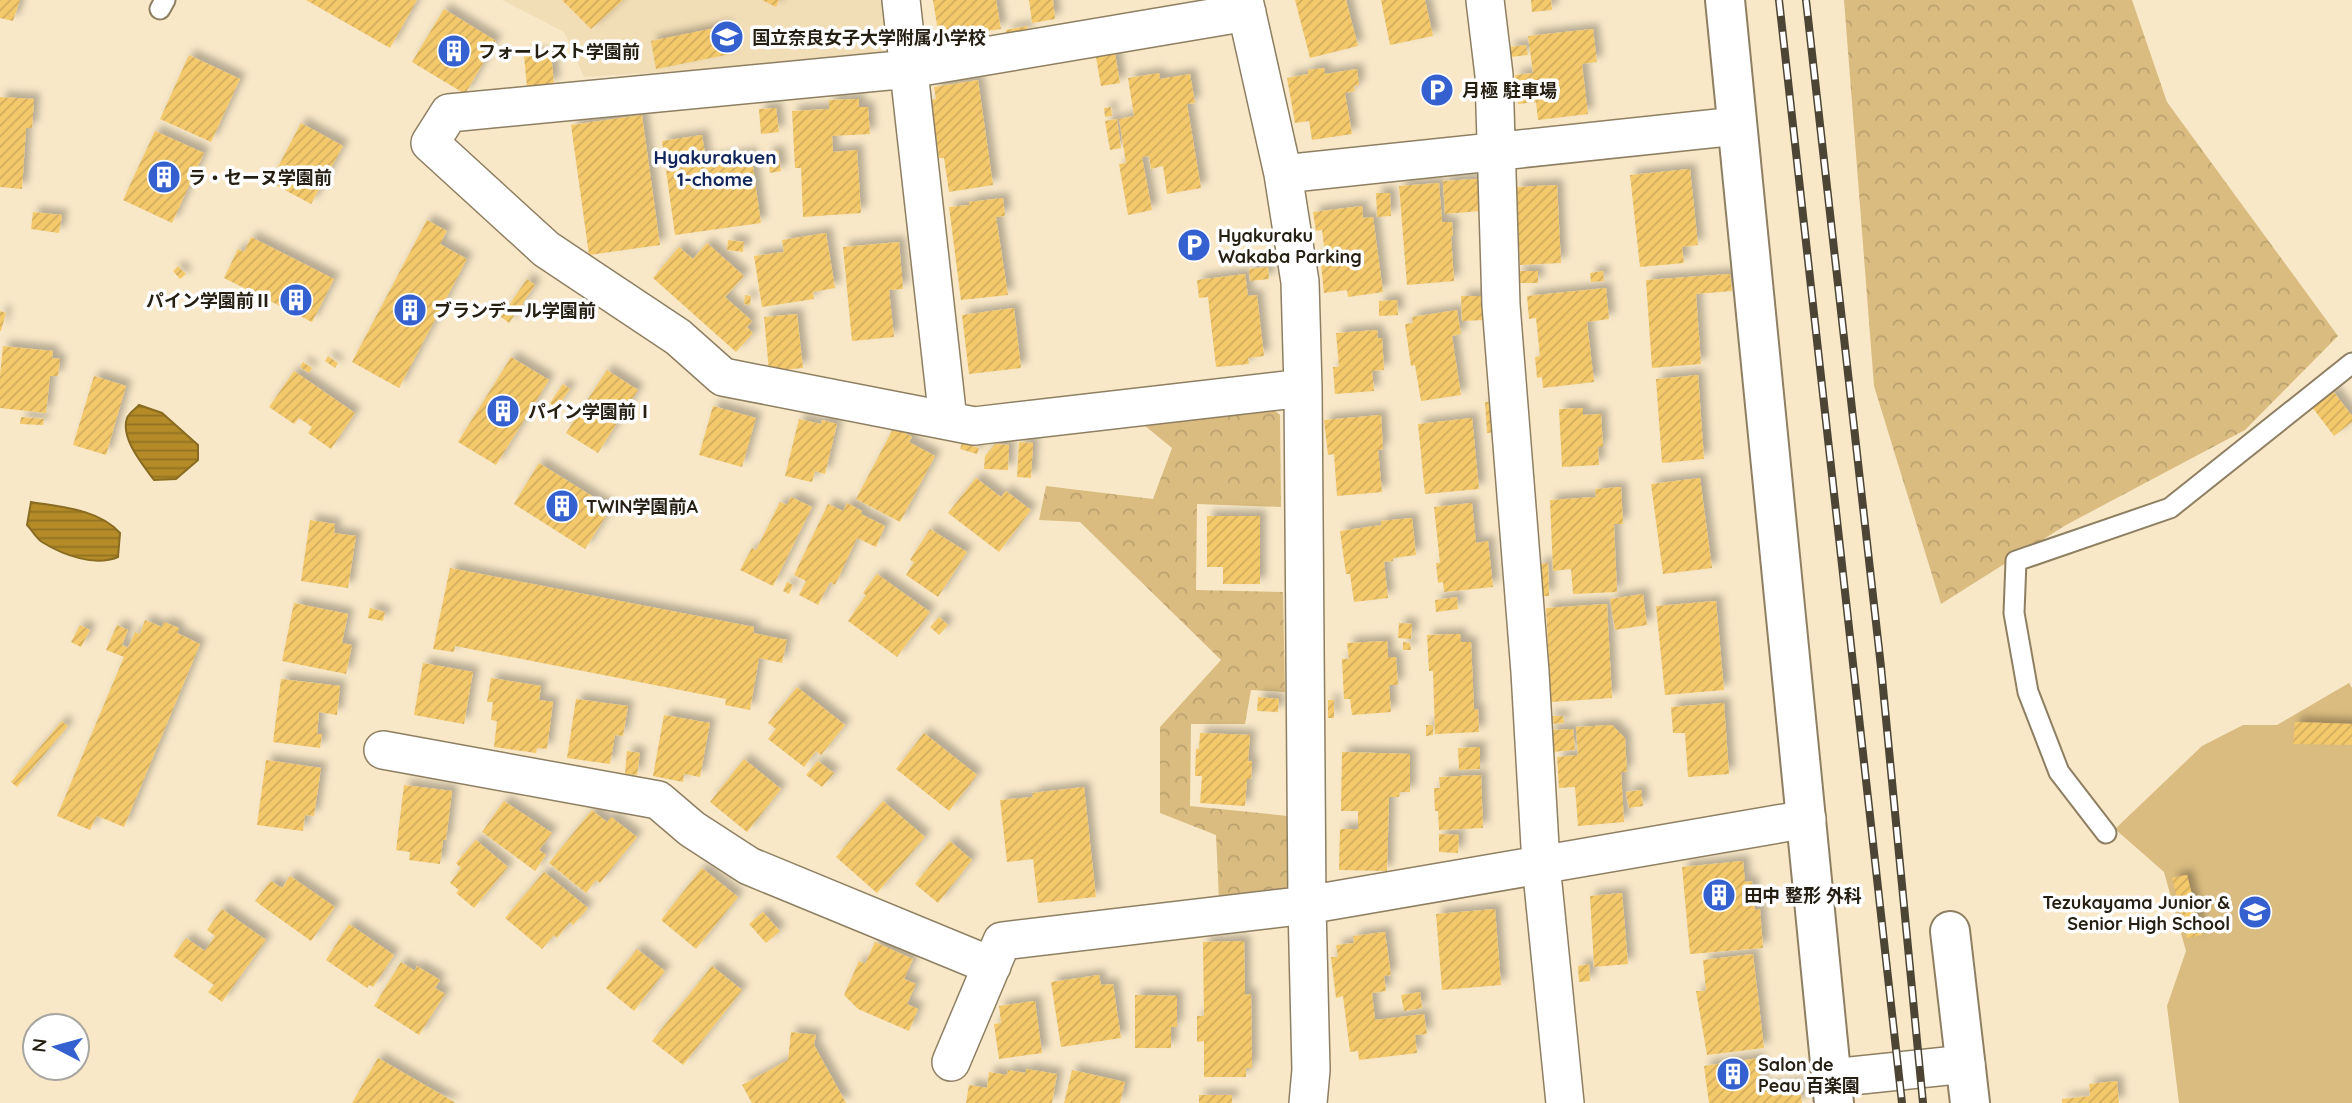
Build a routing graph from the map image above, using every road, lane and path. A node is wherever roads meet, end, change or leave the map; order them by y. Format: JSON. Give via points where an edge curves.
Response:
{"nodes":[{"id":1,"x":901,"y":0,"type":"edge"},
{"id":2,"x":1485,"y":0,"type":"edge"},
{"id":3,"x":1724,"y":0,"type":"edge"},
{"id":4,"x":1246,"y":6,"type":"edge"},
{"id":5,"x":909,"y":69,"type":"junction"},
{"id":6,"x":1737,"y":126,"type":"junction"},
{"id":7,"x":1496,"y":153,"type":"junction"},
{"id":8,"x":1283,"y":174,"type":"junction"},
{"id":9,"x":2352,"y":363,"type":"edge"},
{"id":10,"x":1303,"y":388,"type":"junction"},
{"id":11,"x":948,"y":420,"type":"junction"},
{"id":12,"x":383,"y":750,"type":"dead end"},
{"id":13,"x":1807,"y":819,"type":"junction"},
{"id":14,"x":2106,"y":833,"type":"dead end"},
{"id":15,"x":1541,"y":864,"type":"junction"},
{"id":16,"x":1307,"y":905,"type":"junction"},
{"id":17,"x":1950,"y":931,"type":"dead end"},
{"id":18,"x":992,"y":966,"type":"junction"},
{"id":19,"x":951,"y":1062,"type":"dead end"},
{"id":20,"x":1966,"y":1064,"type":"junction"},
{"id":21,"x":1833,"y":1091,"type":"edge"},
{"id":22,"x":1308,"y":1103,"type":"edge"},
{"id":23,"x":1565,"y":1103,"type":"edge"},
{"id":24,"x":1969,"y":1103,"type":"edge"}],
"edges":[{"from":1,"to":5,"type":"street"},
{"from":2,"to":7,"type":"street","via":[[1494,75]]},
{"from":3,"to":6,"type":"street"},
{"from":4,"to":5,"type":"street"},
{"from":4,"to":8,"type":"street"},
{"from":5,"to":11,"type":"street"},
{"from":5,"to":11,"type":"street","via":[[449,113],[430,143],[546,249],[678,337],[723,377]]},
{"from":6,"to":7,"type":"street"},
{"from":6,"to":13,"type":"street"},
{"from":7,"to":8,"type":"street"},
{"from":7,"to":15,"type":"street","via":[[1501,305]]},
{"from":8,"to":10,"type":"street","via":[[1300,282]]},
{"from":9,"to":14,"type":"lane","via":[[2170,508],[2016,562],[2014,613],[2028,692],[2059,772]]},
{"from":10,"to":11,"type":"street","via":[[974,426]]},
{"from":10,"to":16,"type":"street"},
{"from":12,"to":18,"type":"street","via":[[658,800],[749,866]]},
{"from":13,"to":15,"type":"street"},
{"from":13,"to":21,"type":"street"},
{"from":15,"to":16,"type":"street"},
{"from":15,"to":23,"type":"street"},
{"from":16,"to":18,"type":"street","via":[[1002,941]]},
{"from":16,"to":22,"type":"street"},
{"from":17,"to":20,"type":"street"},
{"from":18,"to":19,"type":"street"},
{"from":20,"to":21,"type":"street"},
{"from":20,"to":24,"type":"street"}]}
